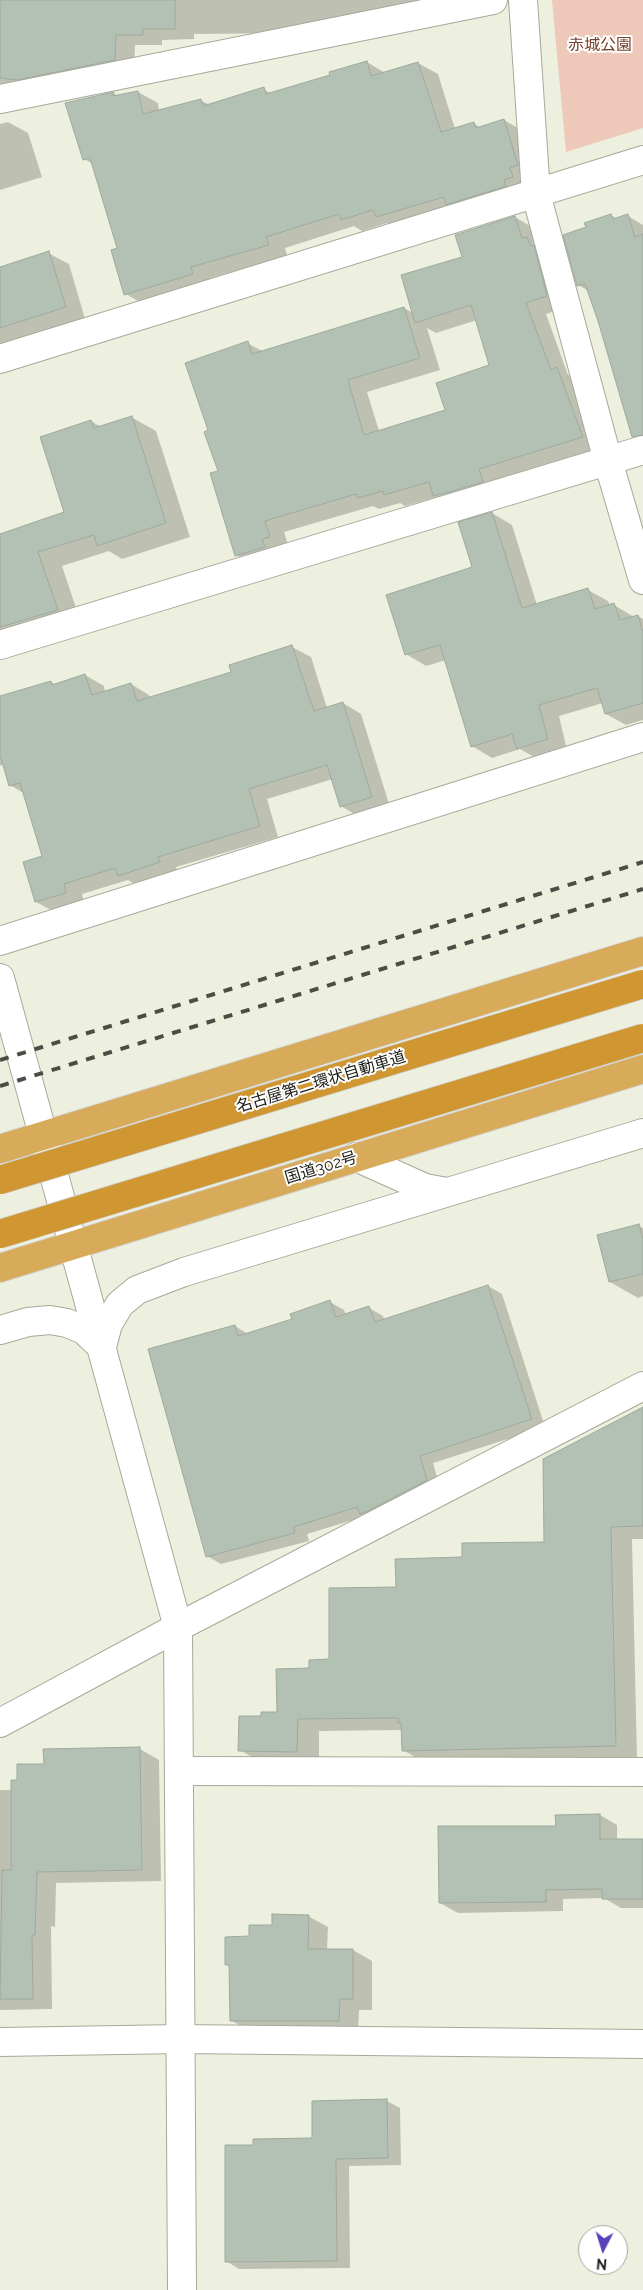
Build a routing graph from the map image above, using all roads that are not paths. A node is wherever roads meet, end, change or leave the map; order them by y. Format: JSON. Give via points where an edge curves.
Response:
{"nodes":[{"id":1,"x":493,"y":0,"type":"edge"},
{"id":2,"x":523,"y":0,"type":"edge"},
{"id":3,"x":0,"y":99,"type":"edge"},
{"id":4,"x":643,"y":160,"type":"edge"},
{"id":5,"x":536,"y":194,"type":"junction"},
{"id":6,"x":0,"y":359,"type":"edge"},
{"id":7,"x":643,"y":450,"type":"edge"},
{"id":8,"x":608,"y":461,"type":"junction"},
{"id":9,"x":643,"y":580,"type":"edge"},
{"id":10,"x":0,"y":645,"type":"edge"},
{"id":11,"x":643,"y":737,"type":"edge"},
{"id":12,"x":0,"y":941,"type":"edge"},
{"id":13,"x":643,"y":951,"type":"edge"},
{"id":14,"x":0,"y":978,"type":"edge"},
{"id":15,"x":643,"y":984,"type":"edge"},
{"id":16,"x":643,"y":1038,"type":"edge"},
{"id":17,"x":643,"y":1069,"type":"edge"},
{"id":18,"x":643,"y":1133,"type":"edge"},
{"id":19,"x":43,"y":1136,"type":"junction"},
{"id":20,"x":0,"y":1150,"type":"edge"},
{"id":21,"x":356,"y":1157,"type":"junction"},
{"id":22,"x":0,"y":1180,"type":"edge"},
{"id":23,"x":449,"y":1192,"type":"junction"},
{"id":24,"x":0,"y":1234,"type":"edge"},
{"id":25,"x":74,"y":1245,"type":"junction"},
{"id":26,"x":0,"y":1268,"type":"edge"},
{"id":27,"x":0,"y":1330,"type":"edge"},
{"id":28,"x":102,"y":1347,"type":"junction"},
{"id":29,"x":643,"y":1386,"type":"edge"},
{"id":30,"x":178,"y":1627,"type":"junction"},
{"id":31,"x":0,"y":1723,"type":"edge"},
{"id":32,"x":179,"y":1771,"type":"junction"},
{"id":33,"x":643,"y":1772,"type":"edge"},
{"id":34,"x":181,"y":2039,"type":"junction"},
{"id":35,"x":0,"y":2042,"type":"edge"},
{"id":36,"x":643,"y":2044,"type":"edge"},
{"id":37,"x":182,"y":2290,"type":"edge"}],
"edges":[{"from":1,"to":3,"type":"street"},
{"from":2,"to":5,"type":"street"},
{"from":4,"to":5,"type":"street"},
{"from":5,"to":6,"type":"street"},
{"from":5,"to":8,"type":"street"},
{"from":7,"to":8,"type":"street"},
{"from":8,"to":9,"type":"street"},
{"from":8,"to":10,"type":"street"},
{"from":11,"to":12,"type":"street"},
{"from":13,"to":19,"type":"highway"},
{"from":14,"to":19,"type":"street"},
{"from":15,"to":22,"type":"highway","name":"名古屋第二環状自動車道","bridge":true},
{"from":16,"to":24,"type":"highway","bridge":true},
{"from":17,"to":21,"type":"highway","name":"国道302号"},
{"from":18,"to":23,"type":"street"},
{"from":19,"to":20,"type":"highway"},
{"from":19,"to":25,"type":"street"},
{"from":21,"to":23,"type":"street","via":[[425,1188]]},
{"from":21,"to":25,"type":"highway","name":"国道302号"},
{"from":23,"to":28,"type":"street","via":[[184,1272],[137,1290],[120,1304],[108,1324]]},
{"from":25,"to":26,"type":"highway","name":"国道302号"},
{"from":25,"to":28,"type":"street"},
{"from":27,"to":28,"type":"street","via":[[50,1320],[84,1330]]},
{"from":28,"to":30,"type":"street"},
{"from":29,"to":30,"type":"street"},
{"from":30,"to":31,"type":"street"},
{"from":30,"to":32,"type":"street"},
{"from":32,"to":33,"type":"street"},
{"from":32,"to":34,"type":"street"},
{"from":34,"to":35,"type":"street"},
{"from":34,"to":36,"type":"street"},
{"from":34,"to":37,"type":"street"}]}
